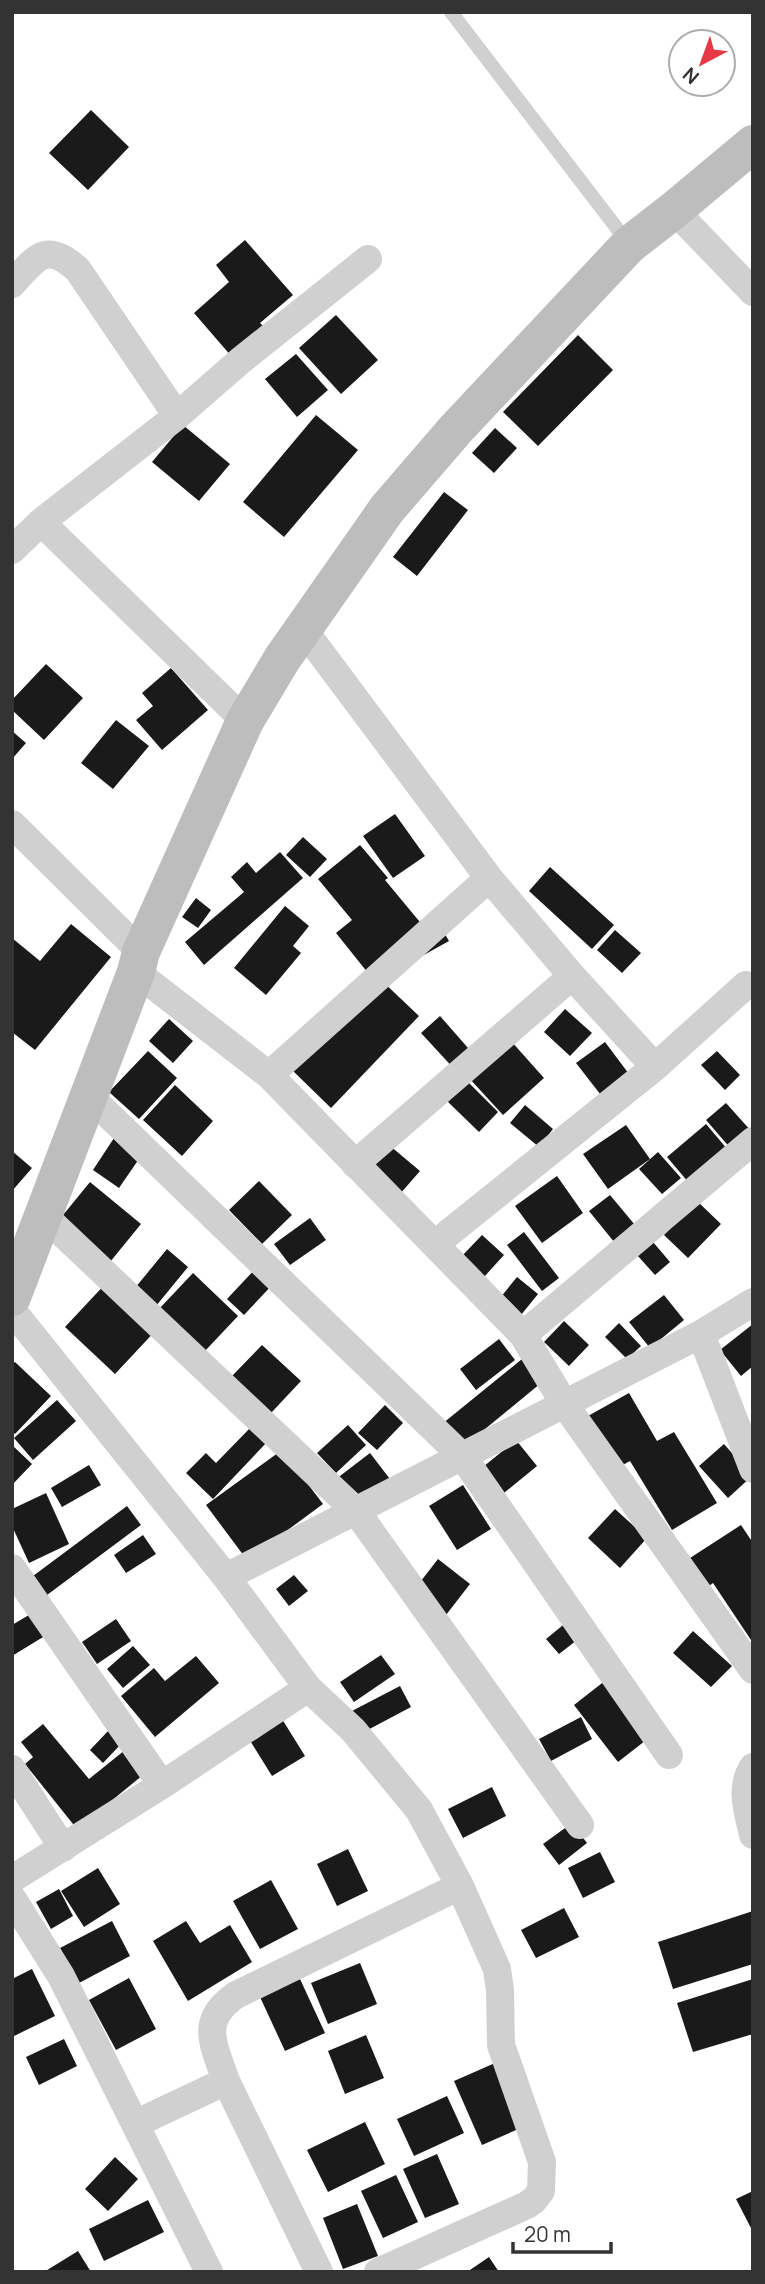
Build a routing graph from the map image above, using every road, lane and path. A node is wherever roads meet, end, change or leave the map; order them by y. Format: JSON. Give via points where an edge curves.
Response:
{"nodes":[{"id":1,"x":450,"y":12,"type":"edge"},
{"id":2,"x":753,"y":144,"type":"edge"},
{"id":3,"x":674,"y":211,"type":"junction"},
{"id":4,"x":629,"y":245,"type":"junction"},
{"id":5,"x":368,"y":259,"type":"dead end"},
{"id":6,"x":12,"y":284,"type":"edge"},
{"id":7,"x":753,"y":292,"type":"edge"},
{"id":8,"x":177,"y":416,"type":"junction"},
{"id":9,"x":41,"y":523,"type":"junction"},
{"id":10,"x":12,"y":550,"type":"edge"},
{"id":11,"x":303,"y":629,"type":"junction"},
{"id":12,"x":244,"y":722,"type":"junction"},
{"id":13,"x":12,"y":824,"type":"edge"},
{"id":14,"x":489,"y":878,"type":"junction"},
{"id":15,"x":138,"y":962,"type":"junction"},
{"id":16,"x":572,"y":976,"type":"junction"},
{"id":17,"x":746,"y":985,"type":"dead end"},
{"id":18,"x":655,"y":1067,"type":"junction"},
{"id":19,"x":269,"y":1075,"type":"junction"},
{"id":20,"x":89,"y":1096,"type":"junction"},
{"id":21,"x":753,"y":1140,"type":"edge"},
{"id":22,"x":355,"y":1164,"type":"junction"},
{"id":23,"x":43,"y":1215,"type":"junction"},
{"id":24,"x":435,"y":1244,"type":"junction"},
{"id":25,"x":16,"y":1274,"type":"edge"},
{"id":26,"x":753,"y":1302,"type":"edge"},
{"id":27,"x":12,"y":1310,"type":"edge"},
{"id":28,"x":701,"y":1334,"type":"junction"},
{"id":29,"x":523,"y":1335,"type":"junction"},
{"id":30,"x":565,"y":1405,"type":"junction"},
{"id":31,"x":463,"y":1457,"type":"junction"},
{"id":32,"x":753,"y":1469,"type":"edge"},
{"id":33,"x":356,"y":1511,"type":"junction"},
{"id":34,"x":12,"y":1569,"type":"edge"},
{"id":35,"x":226,"y":1577,"type":"junction"},
{"id":36,"x":753,"y":1670,"type":"edge"},
{"id":37,"x":308,"y":1688,"type":"junction"},
{"id":38,"x":669,"y":1755,"type":"dead end"},
{"id":39,"x":753,"y":1767,"type":"edge"},
{"id":40,"x":12,"y":1769,"type":"edge"},
{"id":41,"x":162,"y":1785,"type":"junction"},
{"id":42,"x":580,"y":1825,"type":"dead end"},
{"id":43,"x":753,"y":1835,"type":"edge"},
{"id":44,"x":63,"y":1848,"type":"junction"},
{"id":45,"x":12,"y":1878,"type":"edge"},
{"id":46,"x":460,"y":1886,"type":"junction"},
{"id":47,"x":12,"y":1898,"type":"edge"},
{"id":48,"x":226,"y":2081,"type":"junction"},
{"id":49,"x":135,"y":2124,"type":"junction"},
{"id":50,"x":209,"y":2272,"type":"edge"},
{"id":51,"x":319,"y":2272,"type":"edge"},
{"id":52,"x":378,"y":2272,"type":"edge"}],
"edges":[{"from":1,"to":4,"type":"lane"},
{"from":2,"to":3,"type":"street"},
{"from":3,"to":4,"type":"street"},
{"from":3,"to":7,"type":"street"},
{"from":4,"to":11,"type":"street","via":[[387,509]]},
{"from":5,"to":8,"type":"street"},
{"from":6,"to":8,"type":"street","via":[[36,257],[57,254],[68,261]]},
{"from":8,"to":9,"type":"street"},
{"from":9,"to":10,"type":"street"},
{"from":9,"to":12,"type":"street"},
{"from":11,"to":12,"type":"street"},
{"from":11,"to":14,"type":"street"},
{"from":12,"to":15,"type":"street"},
{"from":13,"to":15,"type":"street"},
{"from":14,"to":16,"type":"street"},
{"from":14,"to":19,"type":"street"},
{"from":15,"to":19,"type":"street"},
{"from":15,"to":20,"type":"street"},
{"from":16,"to":18,"type":"street"},
{"from":16,"to":22,"type":"street"},
{"from":17,"to":18,"type":"street"},
{"from":18,"to":24,"type":"street"},
{"from":19,"to":22,"type":"street"},
{"from":20,"to":23,"type":"street"},
{"from":20,"to":31,"type":"street"},
{"from":21,"to":29,"type":"street"},
{"from":22,"to":24,"type":"street"},
{"from":23,"to":25,"type":"street"},
{"from":23,"to":33,"type":"street"},
{"from":24,"to":29,"type":"street"},
{"from":26,"to":28,"type":"street"},
{"from":27,"to":35,"type":"street"},
{"from":28,"to":30,"type":"street"},
{"from":28,"to":32,"type":"street"},
{"from":29,"to":30,"type":"street"},
{"from":30,"to":31,"type":"street"},
{"from":30,"to":36,"type":"street"},
{"from":31,"to":33,"type":"street"},
{"from":31,"to":38,"type":"street"},
{"from":33,"to":35,"type":"street"},
{"from":33,"to":42,"type":"street"},
{"from":34,"to":41,"type":"street"},
{"from":35,"to":37,"type":"street"},
{"from":37,"to":41,"type":"street"},
{"from":37,"to":46,"type":"street","via":[[353,1730],[419,1810]]},
{"from":39,"to":43,"type":"street","via":[[745,1801]]},
{"from":40,"to":44,"type":"street"},
{"from":41,"to":44,"type":"street"},
{"from":44,"to":45,"type":"street"},
{"from":46,"to":48,"type":"street","via":[[224,2003],[211,2025]]},
{"from":46,"to":52,"type":"street","via":[[497,1969],[501,2045],[540,2154],[541,2191],[527,2205]]},
{"from":47,"to":49,"type":"street","via":[[61,1976]]},
{"from":48,"to":49,"type":"street"},
{"from":48,"to":51,"type":"street"},
{"from":49,"to":50,"type":"street"}]}
